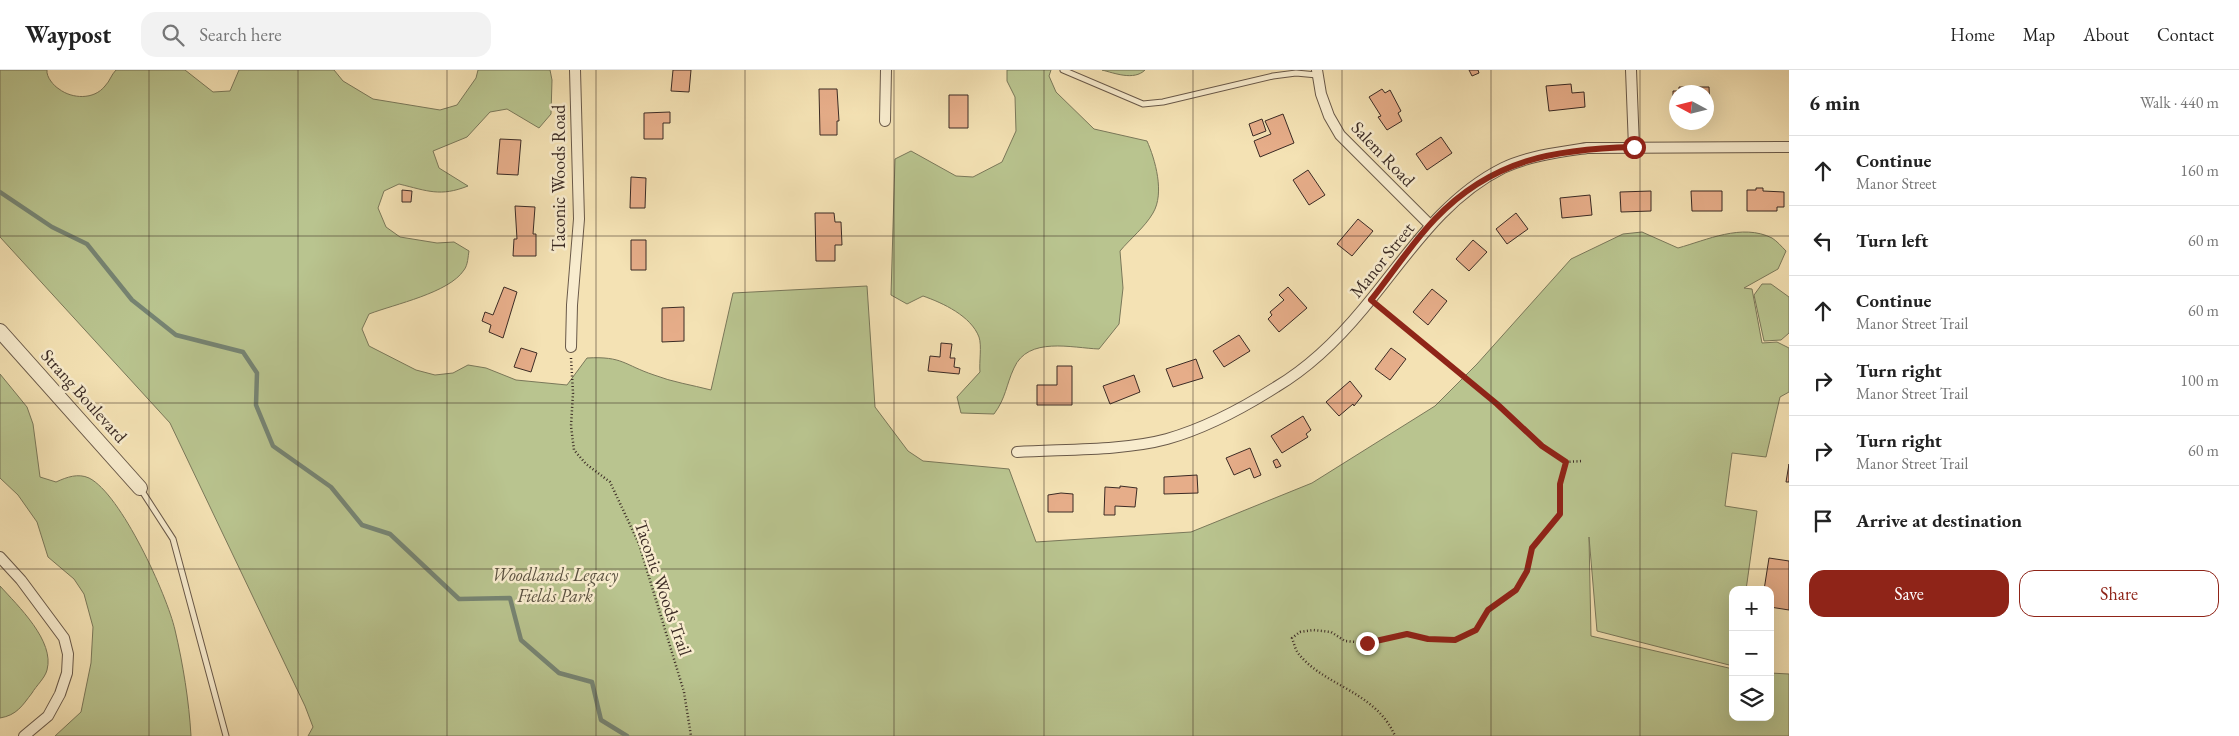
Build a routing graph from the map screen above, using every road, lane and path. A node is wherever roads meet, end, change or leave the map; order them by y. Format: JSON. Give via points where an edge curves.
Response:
{"nodes":[{"id":1,"x":575,"y":70,"type":"edge"},
{"id":2,"x":886,"y":70,"type":"edge"},
{"id":3,"x":1063,"y":70,"type":"edge"},
{"id":4,"x":1631,"y":70,"type":"edge"},
{"id":5,"x":1317,"y":72,"type":"edge"},
{"id":6,"x":885,"y":121,"type":"dead end"},
{"id":7,"x":1634,"y":147,"type":"junction"},
{"id":8,"x":1789,"y":147,"type":"edge"},
{"id":9,"x":1430,"y":225,"type":"junction"},
{"id":10,"x":1371,"y":300,"type":"junction"},
{"id":11,"x":0,"y":330,"type":"edge"},
{"id":12,"x":571,"y":347,"type":"joint"},
{"id":13,"x":1017,"y":452,"type":"dead end"},
{"id":14,"x":1583,"y":461,"type":"dead end"},
{"id":15,"x":1566,"y":462,"type":"junction"},
{"id":16,"x":140,"y":488,"type":"joint"},
{"id":17,"x":0,"y":556,"type":"edge"},
{"id":18,"x":24,"y":736,"type":"edge"},
{"id":19,"x":226,"y":736,"type":"edge"},
{"id":20,"x":691,"y":736,"type":"edge"},
{"id":21,"x":1395,"y":736,"type":"edge"}],
"edges":[{"from":1,"to":12,"type":"street","name":"Taconic Woods Road","via":[[579,219]]},
{"from":2,"to":6,"type":"street"},
{"from":3,"to":5,"type":"lane","via":[[1143,104],[1272,76]]},
{"from":4,"to":7,"type":"street"},
{"from":5,"to":9,"type":"street","name":"Salem Road","via":[[1329,116],[1340,135]]},
{"from":7,"to":8,"type":"street","name":"Manor Street"},
{"from":7,"to":9,"type":"street","name":"Manor Street","via":[[1587,148],[1556,153],[1504,168],[1477,184]]},
{"from":9,"to":10,"type":"street","name":"Manor Street"},
{"from":10,"to":13,"type":"street","name":"Manor Street","via":[[1317,356],[1277,387],[1204,427],[1166,439],[1131,444]]},
{"from":10,"to":15,"type":"path","via":[[1542,446]]},
{"from":11,"to":16,"type":"street","name":"Strang Boulevard"},
{"from":12,"to":20,"type":"path","name":"Taconic Woods Trail","via":[[574,450],[610,482],[639,544],[684,692]]},
{"from":14,"to":15,"type":"path"},
{"from":15,"to":21,"type":"path","via":[[1560,484],[1560,514],[1532,548],[1527,571],[1516,590],[1488,610],[1476,630],[1455,640],[1407,634],[1367,643],[1345,641],[1330,632],[1313,630],[1300,632],[1292,638],[1297,652],[1325,676],[1355,692],[1373,707],[1390,723]]},
{"from":16,"to":19,"type":"lane","via":[[173,539]]},
{"from":17,"to":18,"type":"street","via":[[64,638],[68,654],[67,673],[60,694],[48,716]]}]}
